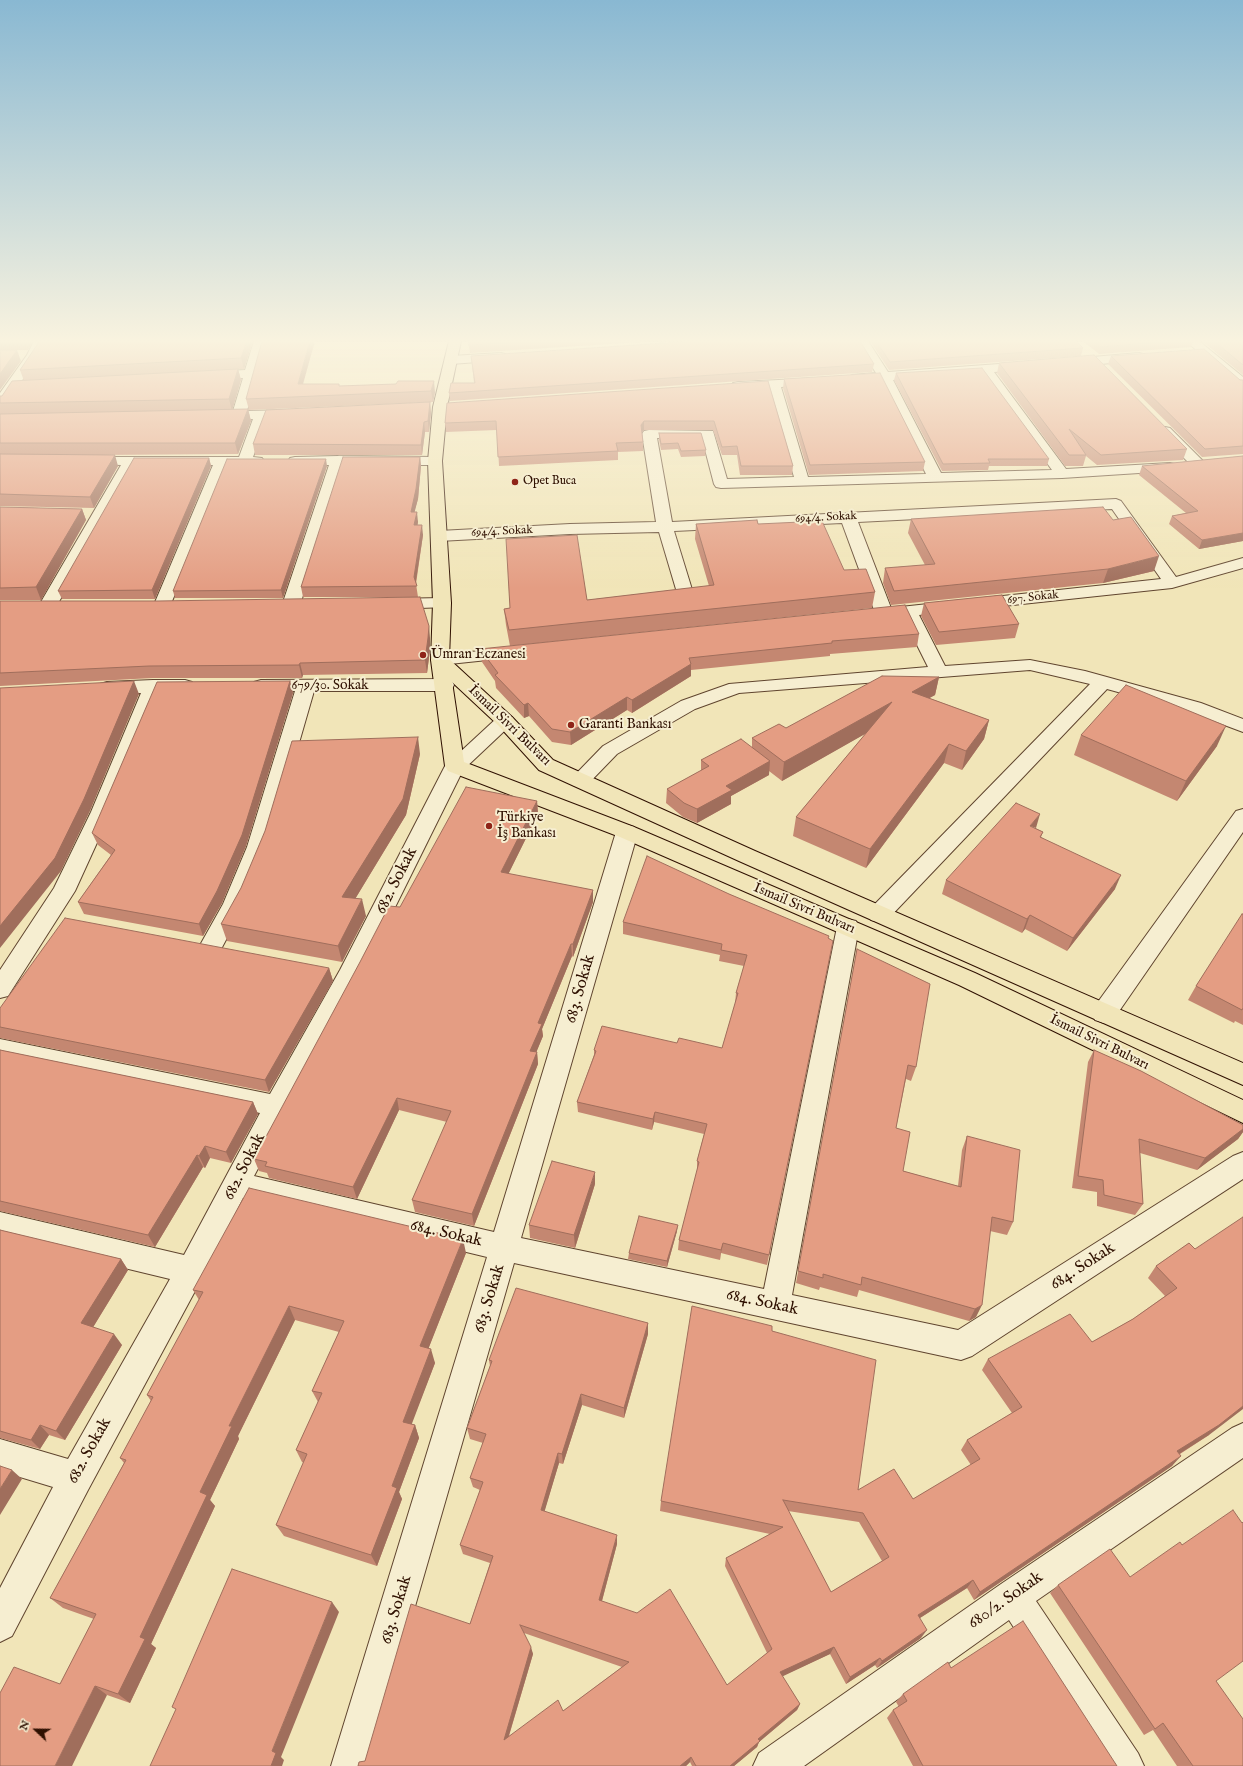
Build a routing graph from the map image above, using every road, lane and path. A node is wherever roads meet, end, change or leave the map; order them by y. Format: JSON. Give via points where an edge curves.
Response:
{"nodes":[{"id":1,"x":259,"y":423,"type":"edge"},
{"id":2,"x":439,"y":423,"type":"edge"},
{"id":3,"x":785,"y":423,"type":"edge"},
{"id":4,"x":908,"y":423,"type":"edge"},
{"id":5,"x":1025,"y":423,"type":"edge"},
{"id":6,"x":1157,"y":423,"type":"edge"},
{"id":7,"x":76,"y":460,"type":"edge"},
{"id":8,"x":131,"y":460,"type":"junction"},
{"id":9,"x":338,"y":460,"type":"junction"},
{"id":10,"x":244,"y":461,"type":"junction"},
{"id":11,"x":268,"y":461,"type":"edge"},
{"id":12,"x":283,"y":461,"type":"edge"},
{"id":13,"x":436,"y":461,"type":"junction"},
{"id":14,"x":222,"y":462,"type":"junction"},
{"id":15,"x":1213,"y":462,"type":"edge"},
{"id":16,"x":1198,"y":464,"type":"junction"},
{"id":17,"x":1062,"y":474,"type":"junction"},
{"id":18,"x":936,"y":478,"type":"junction"},
{"id":19,"x":802,"y":481,"type":"junction"},
{"id":20,"x":1108,"y":488,"type":"junction"},
{"id":21,"x":848,"y":517,"type":"junction"},
{"id":22,"x":664,"y":527,"type":"junction"},
{"id":23,"x":439,"y":536,"type":"junction"},
{"id":24,"x":1243,"y":564,"type":"edge"},
{"id":25,"x":1172,"y":583,"type":"junction"},
{"id":26,"x":686,"y":596,"type":"edge"},
{"id":27,"x":442,"y":603,"type":"junction"},
{"id":28,"x":379,"y":604,"type":"edge"},
{"id":29,"x":292,"y":605,"type":"edge"},
{"id":30,"x":47,"y":607,"type":"edge"},
{"id":31,"x":162,"y":607,"type":"edge"},
{"id":32,"x":909,"y":611,"type":"junction"},
{"id":33,"x":884,"y":613,"type":"junction"},
{"id":34,"x":860,"y":616,"type":"edge"},
{"id":35,"x":527,"y":651,"type":"edge"},
{"id":36,"x":440,"y":660,"type":"junction"},
{"id":37,"x":939,"y":672,"type":"junction"},
{"id":38,"x":1103,"y":682,"type":"junction"},
{"id":39,"x":445,"y":685,"type":"junction"},
{"id":40,"x":153,"y":686,"type":"junction"},
{"id":41,"x":198,"y":686,"type":"edge"},
{"id":42,"x":244,"y":686,"type":"edge"},
{"id":43,"x":306,"y":686,"type":"junction"},
{"id":44,"x":91,"y":689,"type":"edge"},
{"id":45,"x":505,"y":722,"type":"junction"},
{"id":46,"x":1243,"y":726,"type":"edge"},
{"id":47,"x":455,"y":766,"type":"junction"},
{"id":48,"x":580,"y":780,"type":"junction"},
{"id":49,"x":1243,"y":816,"type":"edge"},
{"id":50,"x":627,"y":832,"type":"junction"},
{"id":51,"x":879,"y":914,"type":"junction"},
{"id":52,"x":47,"y":917,"type":"junction"},
{"id":53,"x":71,"y":921,"type":"edge"},
{"id":54,"x":848,"y":927,"type":"junction"},
{"id":55,"x":188,"y":943,"type":"edge"},
{"id":56,"x":211,"y":947,"type":"junction"},
{"id":57,"x":234,"y":951,"type":"edge"},
{"id":58,"x":0,"y":989,"type":"edge"},
{"id":59,"x":1104,"y":1013,"type":"junction"},
{"id":60,"x":0,"y":1049,"type":"edge"},
{"id":61,"x":1243,"y":1074,"type":"edge"},
{"id":62,"x":277,"y":1106,"type":"junction"},
{"id":63,"x":1243,"y":1112,"type":"edge"},
{"id":64,"x":1243,"y":1164,"type":"edge"},
{"id":65,"x":236,"y":1184,"type":"junction"},
{"id":66,"x":0,"y":1225,"type":"edge"},
{"id":67,"x":505,"y":1248,"type":"junction"},
{"id":68,"x":191,"y":1270,"type":"junction"},
{"id":69,"x":776,"y":1306,"type":"junction"},
{"id":70,"x":1243,"y":1439,"type":"edge"},
{"id":71,"x":0,"y":1455,"type":"edge"},
{"id":72,"x":76,"y":1478,"type":"junction"},
{"id":73,"x":1013,"y":1596,"type":"junction"},
{"id":74,"x":0,"y":1624,"type":"edge"},
{"id":75,"x":350,"y":1766,"type":"edge"},
{"id":76,"x":772,"y":1766,"type":"edge"},
{"id":77,"x":1125,"y":1766,"type":"edge"}],
"edges":[{"from":1,"to":10,"type":"street"},
{"from":2,"to":13,"type":"main road","name":"İsmail Sivri Bulvarı"},
{"from":3,"to":19,"type":"street"},
{"from":4,"to":18,"type":"street"},
{"from":5,"to":17,"type":"street"},
{"from":6,"to":16,"type":"street"},
{"from":7,"to":8,"type":"street"},
{"from":8,"to":14,"type":"street"},
{"from":8,"to":30,"type":"street","via":[[92,515]]},
{"from":9,"to":12,"type":"street"},
{"from":9,"to":13,"type":"street"},
{"from":9,"to":29,"type":"street"},
{"from":10,"to":11,"type":"street"},
{"from":10,"to":14,"type":"street"},
{"from":13,"to":23,"type":"main road","name":"İsmail Sivri Bulvarı"},
{"from":14,"to":31,"type":"street"},
{"from":15,"to":16,"type":"street"},
{"from":16,"to":20,"type":"street"},
{"from":17,"to":18,"type":"street"},
{"from":17,"to":20,"type":"street"},
{"from":18,"to":19,"type":"street"},
{"from":19,"to":22,"type":"street","via":[[721,484],[708,434],[649,434]]},
{"from":20,"to":21,"type":"street","name":"694/4. Sokak"},
{"from":20,"to":25,"type":"street"},
{"from":21,"to":22,"type":"street","name":"694/4. Sokak"},
{"from":21,"to":33,"type":"street"},
{"from":22,"to":23,"type":"street","name":"694/4. Sokak"},
{"from":22,"to":26,"type":"street"},
{"from":23,"to":27,"type":"main road","name":"İsmail Sivri Bulvarı"},
{"from":24,"to":25,"type":"street","name":"697. Sokak"},
{"from":25,"to":32,"type":"street","name":"697. Sokak"},
{"from":27,"to":28,"type":"street"},
{"from":27,"to":36,"type":"main road","name":"İsmail Sivri Bulvarı"},
{"from":32,"to":33,"type":"street","name":"697. Sokak"},
{"from":32,"to":37,"type":"street"},
{"from":33,"to":34,"type":"street","name":"697. Sokak"},
{"from":35,"to":36,"type":"street"},
{"from":36,"to":39,"type":"main road","name":"İsmail Sivri Bulvarı"},
{"from":36,"to":45,"type":"main road","name":"İsmail Sivri Bulvarı"},
{"from":37,"to":38,"type":"street","via":[[1030,665]]},
{"from":37,"to":48,"type":"street","via":[[736,688],[688,705],[610,750]]},
{"from":38,"to":46,"type":"street","via":[[1194,707]]},
{"from":38,"to":51,"type":"street"},
{"from":39,"to":43,"type":"street","name":"679/30. Sokak"},
{"from":39,"to":47,"type":"main road","name":"İsmail Sivri Bulvarı"},
{"from":40,"to":41,"type":"street"},
{"from":40,"to":44,"type":"street"},
{"from":40,"to":52,"type":"street","via":[[101,812],[64,891]]},
{"from":42,"to":43,"type":"street","name":"679/30. Sokak"},
{"from":43,"to":56,"type":"street","via":[[258,846],[234,904]]},
{"from":45,"to":47,"type":"street","name":"682. Sokak"},
{"from":45,"to":48,"type":"main road","name":"İsmail Sivri Bulvarı","via":[[546,765]]},
{"from":47,"to":50,"type":"main road","name":"İsmail Sivri Bulvarı"},
{"from":47,"to":62,"type":"street","name":"682. Sokak","via":[[338,971]]},
{"from":48,"to":51,"type":"main road","name":"İsmail Sivri Bulvarı"},
{"from":49,"to":59,"type":"street"},
{"from":50,"to":54,"type":"main road","name":"İsmail Sivri Bulvarı"},
{"from":50,"to":67,"type":"street","name":"683. Sokak"},
{"from":51,"to":59,"type":"main road","name":"İsmail Sivri Bulvarı"},
{"from":52,"to":53,"type":"street"},
{"from":52,"to":58,"type":"street"},
{"from":54,"to":63,"type":"main road","name":"İsmail Sivri Bulvarı","via":[[967,979]]},
{"from":54,"to":69,"type":"street"},
{"from":55,"to":56,"type":"street"},
{"from":56,"to":57,"type":"street"},
{"from":59,"to":61,"type":"main road","name":"İsmail Sivri Bulvarı"},
{"from":60,"to":62,"type":"street"},
{"from":62,"to":65,"type":"street","name":"682. Sokak"},
{"from":64,"to":69,"type":"street","name":"684. Sokak","via":[[961,1345]]},
{"from":65,"to":67,"type":"street","name":"684. Sokak"},
{"from":65,"to":68,"type":"street","name":"682. Sokak"},
{"from":66,"to":68,"type":"street"},
{"from":67,"to":69,"type":"street","name":"684. Sokak"},
{"from":67,"to":75,"type":"street","name":"683. Sokak"},
{"from":68,"to":72,"type":"street","name":"682. Sokak"},
{"from":70,"to":73,"type":"street","name":"680/2. Sokak"},
{"from":71,"to":72,"type":"street"},
{"from":72,"to":74,"type":"street","name":"682. Sokak"},
{"from":73,"to":76,"type":"street","name":"680/2. Sokak"},
{"from":73,"to":77,"type":"street"}]}
